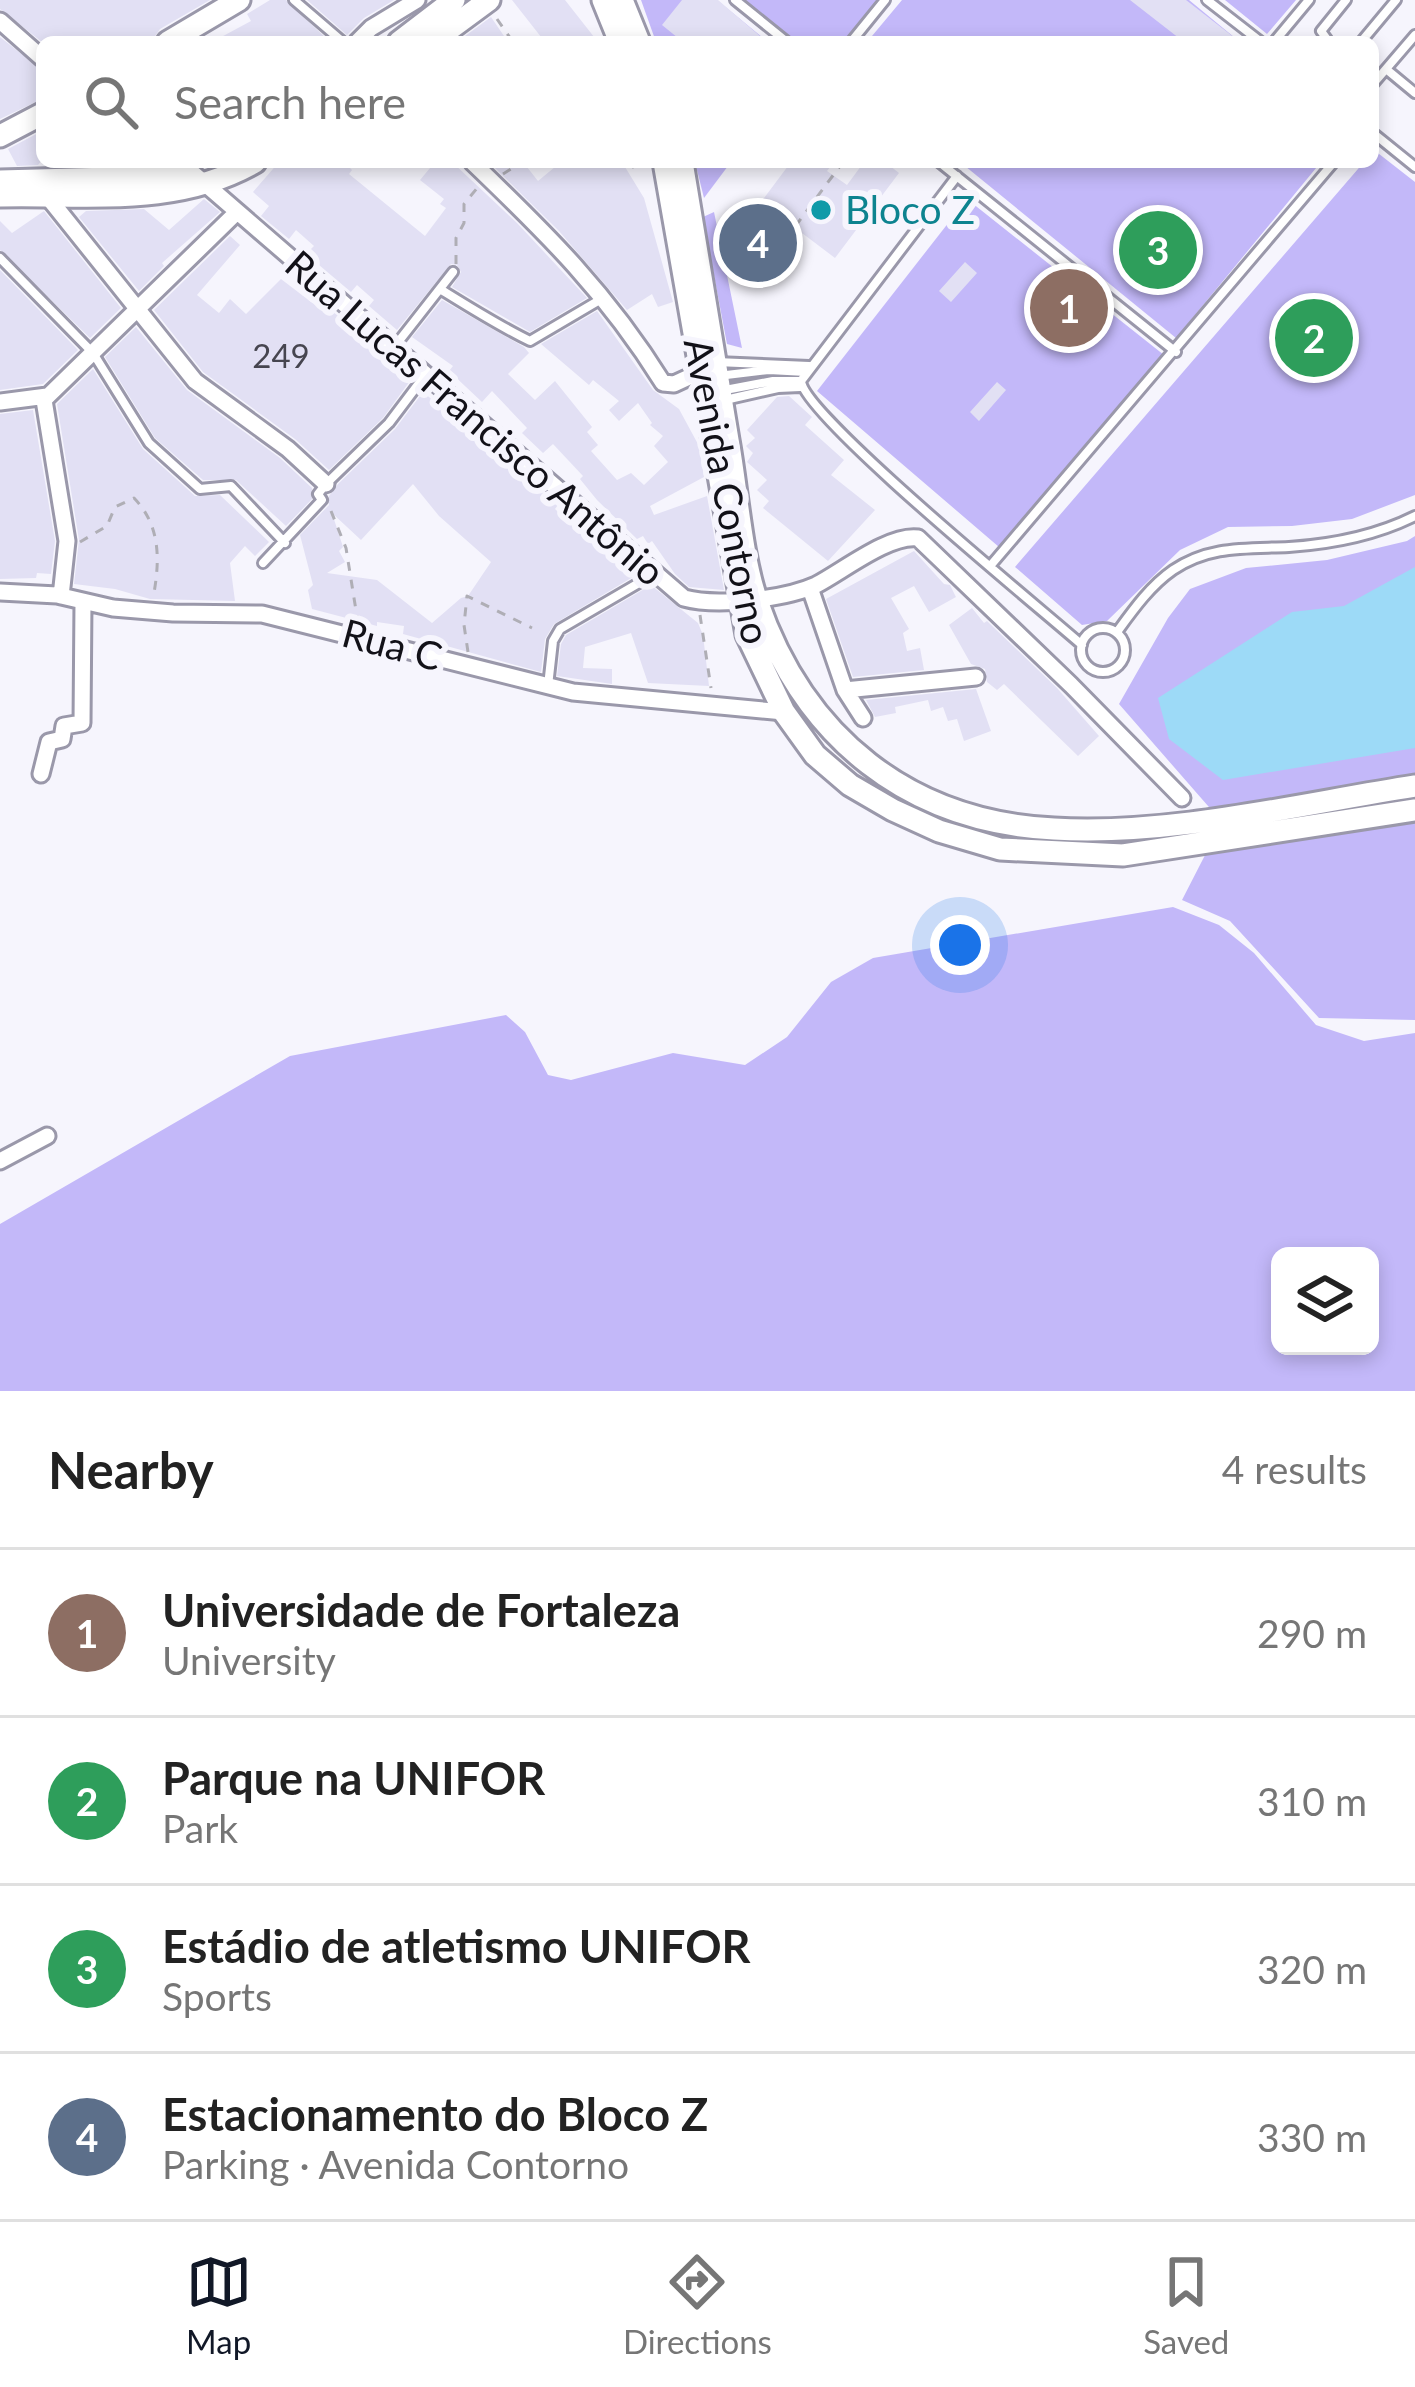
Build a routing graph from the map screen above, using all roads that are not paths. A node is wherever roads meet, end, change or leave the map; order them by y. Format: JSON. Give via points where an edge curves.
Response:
{"nodes":[{"id":1,"x":239,"y":0,"type":"edge"},
{"id":2,"x":294,"y":0,"type":"edge"},
{"id":3,"x":417,"y":0,"type":"edge"},
{"id":4,"x":454,"y":0,"type":"edge"},
{"id":5,"x":603,"y":0,"type":"edge"},
{"id":6,"x":622,"y":0,"type":"edge"},
{"id":7,"x":735,"y":0,"type":"edge"},
{"id":8,"x":885,"y":0,"type":"edge"},
{"id":9,"x":1207,"y":0,"type":"edge"},
{"id":10,"x":1309,"y":0,"type":"edge"},
{"id":11,"x":1346,"y":0,"type":"edge"},
{"id":12,"x":1396,"y":0,"type":"edge"},
{"id":13,"x":487,"y":1,"type":"edge"},
{"id":14,"x":0,"y":21,"type":"edge"},
{"id":15,"x":178,"y":36,"type":"edge"},
{"id":16,"x":336,"y":36,"type":"edge"},
{"id":17,"x":363,"y":36,"type":"edge"},
{"id":18,"x":407,"y":36,"type":"edge"},
{"id":19,"x":440,"y":36,"type":"edge"},
{"id":20,"x":618,"y":36,"type":"edge"},
{"id":21,"x":637,"y":36,"type":"edge"},
{"id":22,"x":780,"y":36,"type":"edge"},
{"id":23,"x":856,"y":36,"type":"edge"},
{"id":24,"x":1253,"y":36,"type":"edge"},
{"id":25,"x":1279,"y":36,"type":"edge"},
{"id":26,"x":1325,"y":36,"type":"edge"},
{"id":27,"x":1366,"y":36,"type":"edge"},
{"id":28,"x":1414,"y":39,"type":"edge"},
{"id":29,"x":36,"y":53,"type":"edge"},
{"id":30,"x":1386,"y":69,"type":"junction"},
{"id":31,"x":1379,"y":76,"type":"edge"},
{"id":32,"x":1415,"y":93,"type":"edge"},
{"id":33,"x":36,"y":117,"type":"edge"},
{"id":34,"x":0,"y":136,"type":"edge"},
{"id":35,"x":1379,"y":138,"type":"edge"},
{"id":36,"x":1415,"y":167,"type":"edge"},
{"id":37,"x":245,"y":168,"type":"edge"},
{"id":38,"x":478,"y":168,"type":"edge"},
{"id":39,"x":665,"y":168,"type":"edge"},
{"id":40,"x":683,"y":168,"type":"edge"},
{"id":41,"x":947,"y":168,"type":"edge"},
{"id":42,"x":1329,"y":168,"type":"edge"},
{"id":43,"x":192,"y":169,"type":"edge"},
{"id":44,"x":957,"y":176,"type":"junction"},
{"id":45,"x":0,"y":182,"type":"edge"},
{"id":46,"x":0,"y":196,"type":"edge"},
{"id":47,"x":47,"y":196,"type":"junction"},
{"id":48,"x":237,"y":212,"type":"junction"},
{"id":49,"x":0,"y":258,"type":"edge"},
{"id":50,"x":453,"y":272,"type":"road end"},
{"id":51,"x":440,"y":290,"type":"junction"},
{"id":52,"x":603,"y":298,"type":"junction"},
{"id":53,"x":136,"y":307,"type":"junction"},
{"id":54,"x":395,"y":346,"type":"junction"},
{"id":55,"x":92,"y":351,"type":"junction"},
{"id":56,"x":1177,"y":352,"type":"junction"},
{"id":57,"x":427,"y":373,"type":"junction"},
{"id":58,"x":804,"y":377,"type":"junction"},
{"id":59,"x":715,"y":380,"type":"junction"},
{"id":60,"x":47,"y":396,"type":"junction"},
{"id":61,"x":0,"y":402,"type":"edge"},
{"id":62,"x":324,"y":492,"type":"junction"},
{"id":63,"x":1415,"y":516,"type":"edge"},
{"id":64,"x":285,"y":543,"type":"junction"},
{"id":65,"x":263,"y":563,"type":"dead end"},
{"id":66,"x":991,"y":565,"type":"junction"},
{"id":67,"x":657,"y":572,"type":"junction"},
{"id":68,"x":810,"y":588,"type":"junction"},
{"id":69,"x":0,"y":592,"type":"edge"},
{"id":70,"x":62,"y":596,"type":"junction"},
{"id":71,"x":748,"y":600,"type":"junction"},
{"id":72,"x":83,"y":602,"type":"junction"},
{"id":73,"x":1117,"y":632,"type":"junction"},
{"id":74,"x":1082,"y":645,"type":"junction"},
{"id":75,"x":976,"y":676,"type":"dead end"},
{"id":76,"x":548,"y":686,"type":"junction"},
{"id":77,"x":845,"y":690,"type":"junction"},
{"id":78,"x":784,"y":712,"type":"junction"},
{"id":79,"x":863,"y":718,"type":"dead end"},
{"id":80,"x":41,"y":774,"type":"dead end"},
{"id":81,"x":1415,"y":786,"type":"edge"},
{"id":82,"x":1182,"y":798,"type":"dead end"},
{"id":83,"x":1415,"y":810,"type":"edge"},
{"id":84,"x":47,"y":1136,"type":"dead end"},
{"id":85,"x":0,"y":1161,"type":"edge"}],
"edges":[{"from":1,"to":15,"type":"street"},
{"from":2,"to":16,"type":"lane"},
{"from":3,"to":17,"type":"street"},
{"from":4,"to":18,"type":"street"},
{"from":5,"to":20,"type":"street"},
{"from":6,"to":21,"type":"street"},
{"from":7,"to":22,"type":"lane"},
{"from":8,"to":23,"type":"lane"},
{"from":9,"to":24,"type":"lane"},
{"from":10,"to":25,"type":"lane"},
{"from":11,"to":26,"type":"lane"},
{"from":12,"to":27,"type":"lane"},
{"from":13,"to":19,"type":"street"},
{"from":14,"to":29,"type":"street"},
{"from":28,"to":30,"type":"lane"},
{"from":30,"to":31,"type":"lane"},
{"from":30,"to":32,"type":"lane"},
{"from":33,"to":34,"type":"street"},
{"from":35,"to":36,"type":"lane"},
{"from":37,"to":43,"type":"street","via":[[224,180]]},
{"from":38,"to":52,"type":"street"},
{"from":39,"to":59,"type":"street","name":"Avenida Contorno"},
{"from":40,"to":59,"type":"street","name":"Avenida Contorno"},
{"from":41,"to":44,"type":"lane"},
{"from":42,"to":56,"type":"lane"},
{"from":43,"to":45,"type":"street","via":[[184,176]]},
{"from":43,"to":47,"type":"street","via":[[141,196]]},
{"from":43,"to":48,"type":"street","name":"Rua Lucas Francisco Antônio"},
{"from":44,"to":56,"type":"lane"},
{"from":44,"to":58,"type":"lane"},
{"from":46,"to":47,"type":"street"},
{"from":47,"to":53,"type":"street"},
{"from":48,"to":53,"type":"street"},
{"from":48,"to":54,"type":"street","name":"Rua Lucas Francisco Antônio"},
{"from":49,"to":55,"type":"lane"},
{"from":50,"to":51,"type":"lane"},
{"from":51,"to":52,"type":"lane","via":[[530,341]]},
{"from":51,"to":54,"type":"lane"},
{"from":52,"to":59,"type":"street","via":[[663,383]]},
{"from":53,"to":55,"type":"street"},
{"from":53,"to":62,"type":"street","via":[[195,381],[288,449]]},
{"from":54,"to":57,"type":"street","name":"Rua Lucas Francisco Antônio"},
{"from":55,"to":60,"type":"street"},
{"from":55,"to":64,"type":"lane","via":[[149,443],[200,490],[231,485]]},
{"from":56,"to":66,"type":"lane"},
{"from":57,"to":62,"type":"lane"},
{"from":57,"to":67,"type":"street","name":"Rua Lucas Francisco Antônio"},
{"from":58,"to":59,"type":"lane","via":[[769,370]]},
{"from":58,"to":59,"type":"lane","via":[[778,388]]},
{"from":58,"to":66,"type":"lane","via":[[866,457]]},
{"from":59,"to":71,"type":"street","name":"Avenida Contorno"},
{"from":59,"to":71,"type":"street","name":"Avenida Contorno"},
{"from":60,"to":61,"type":"street"},
{"from":60,"to":70,"type":"street","via":[[67,546]]},
{"from":62,"to":64,"type":"lane"},
{"from":63,"to":73,"type":"lane","via":[[1348,541],[1206,554],[1168,573]]},
{"from":64,"to":65,"type":"lane"},
{"from":66,"to":74,"type":"lane"},
{"from":67,"to":71,"type":"street","name":"Rua Lucas Francisco Antônio","via":[[697,602]]},
{"from":67,"to":76,"type":"lane","via":[[560,629]]},
{"from":68,"to":71,"type":"street","name":"Rua Lucas Francisco Antônio"},
{"from":68,"to":77,"type":"street"},
{"from":68,"to":82,"type":"street","name":"Rua Lucas Francisco Antônio","via":[[901,538],[925,541]]},
{"from":69,"to":70,"type":"street","name":"Rua C"},
{"from":70,"to":72,"type":"street","name":"Rua C"},
{"from":71,"to":78,"type":"street","name":"Avenida Contorno","via":[[747,635]]},
{"from":71,"to":81,"type":"street","name":"Avenida Contorno","via":[[842,746],[929,801],[994,821],[1059,830],[1158,826]]},
{"from":72,"to":76,"type":"street","name":"Rua C","via":[[262,614]]},
{"from":72,"to":80,"type":"street","via":[[82,723],[64,726],[62,739],[49,742]]},
{"from":73,"to":74,"type":"lane","via":[[1096,629]]},
{"from":73,"to":74,"type":"lane","via":[[1126,650],[1108,672],[1087,666]]},
{"from":75,"to":77,"type":"street"},
{"from":76,"to":78,"type":"street","name":"Rua C"},
{"from":77,"to":79,"type":"street"},
{"from":78,"to":83,"type":"street","name":"Avenida Contorno","via":[[850,785],[938,831],[1000,849],[1123,854]]},
{"from":84,"to":85,"type":"street"}]}
